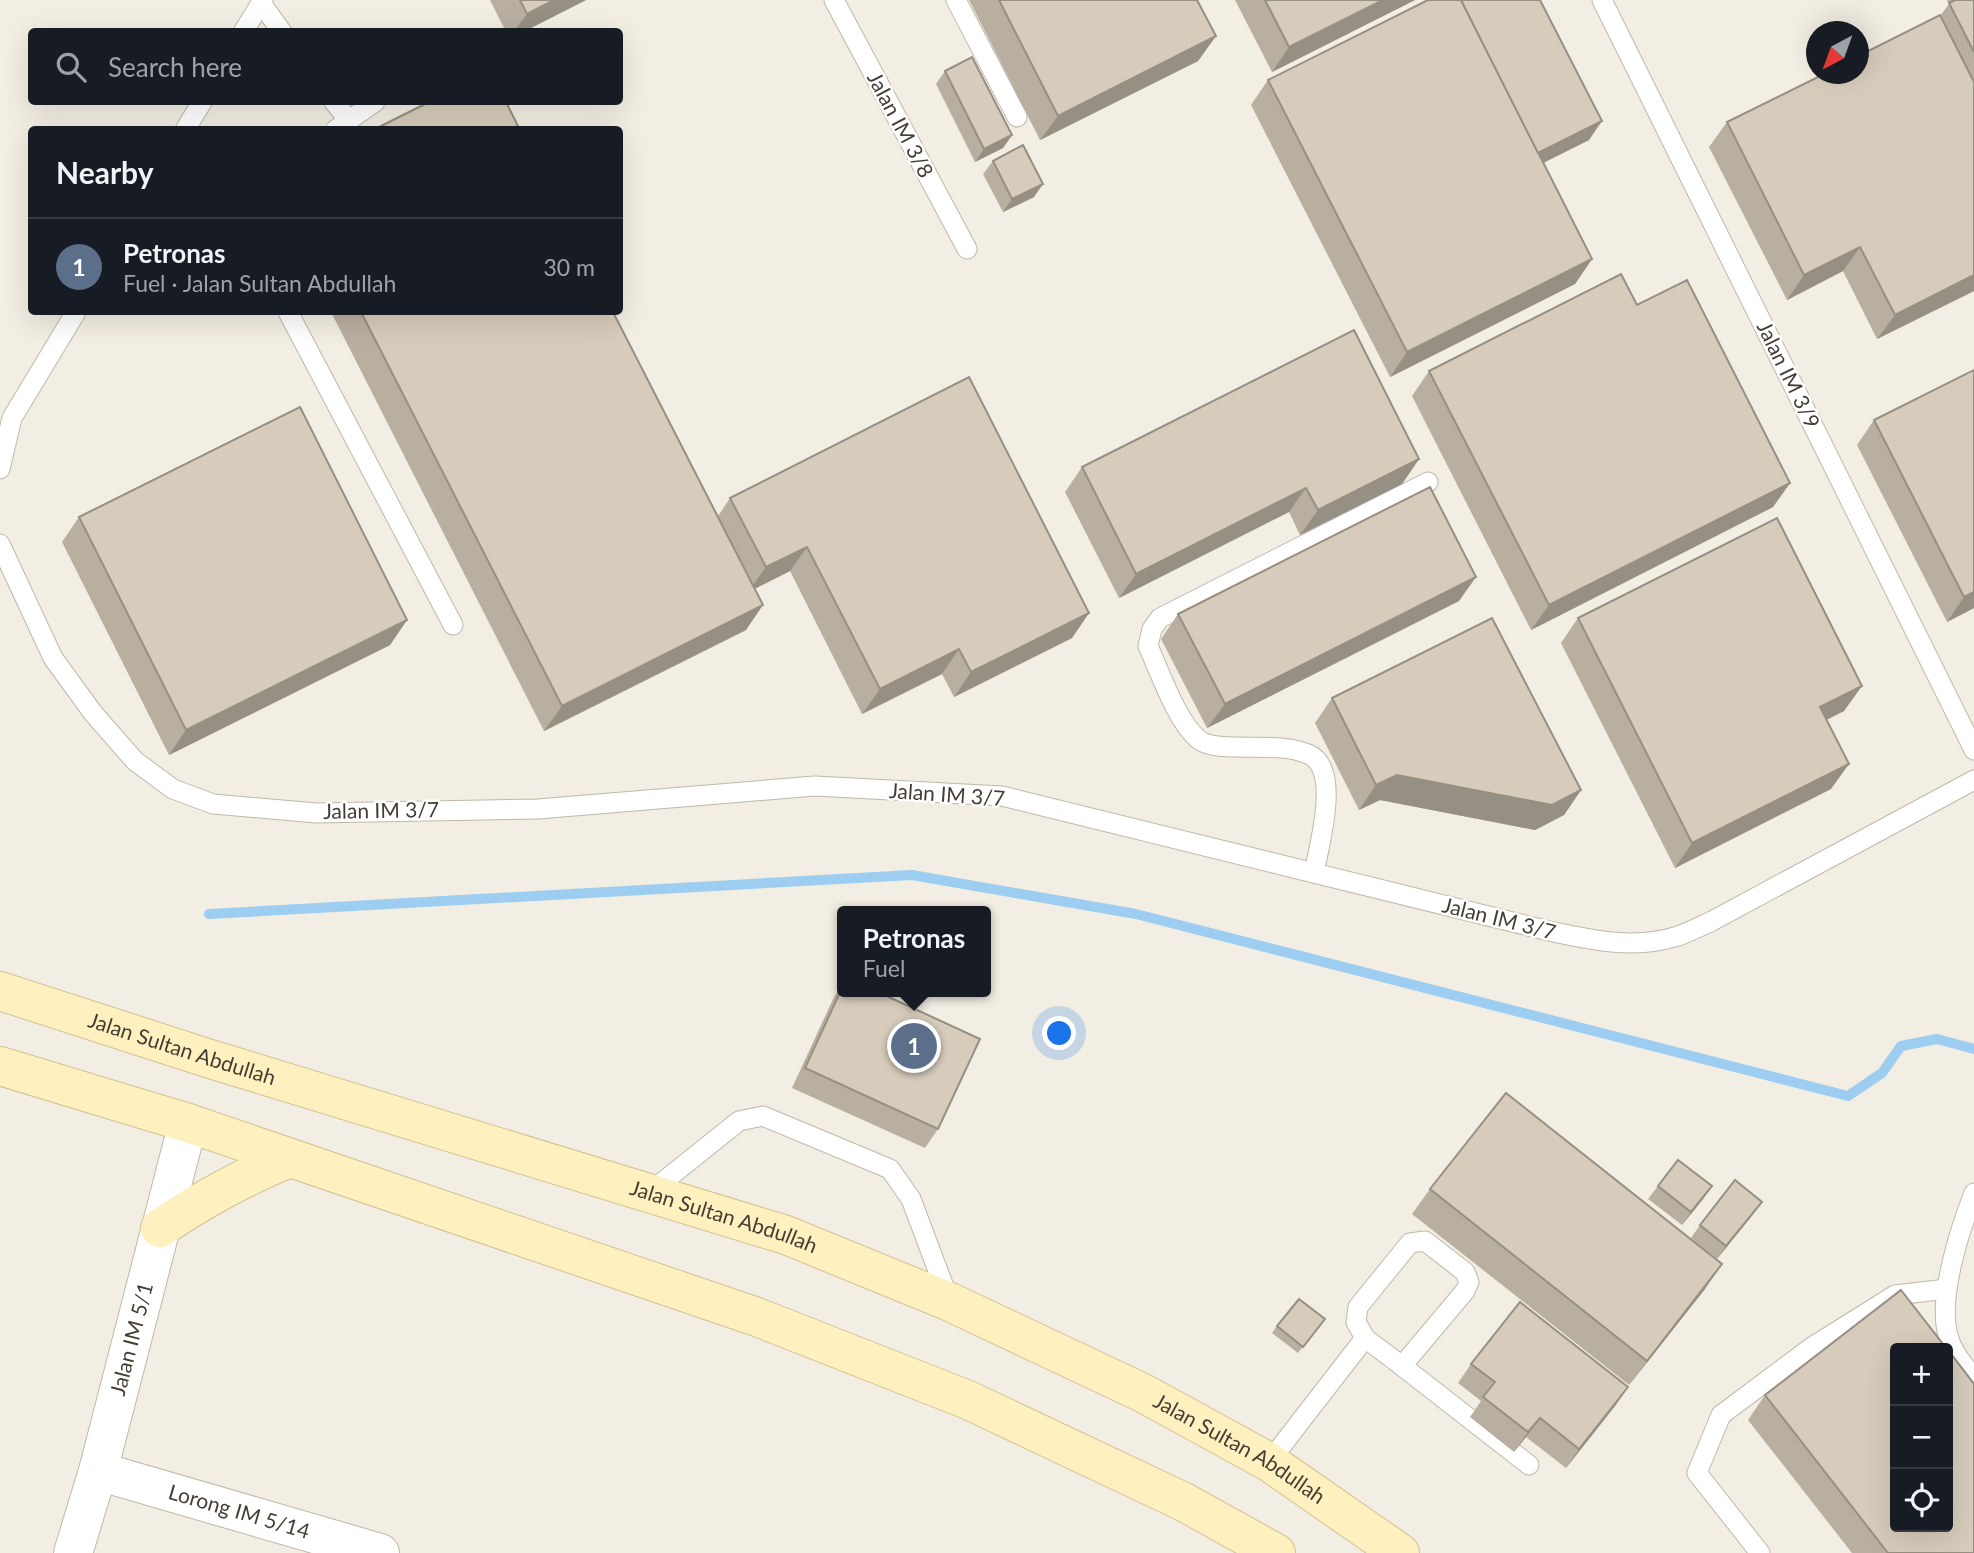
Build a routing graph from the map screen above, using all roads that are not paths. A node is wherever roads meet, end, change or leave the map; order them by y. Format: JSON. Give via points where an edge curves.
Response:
{"nodes":[{"id":1,"x":834,"y":0,"type":"edge"},
{"id":2,"x":956,"y":0,"type":"edge"},
{"id":3,"x":1602,"y":0,"type":"edge"},
{"id":4,"x":262,"y":1,"type":"edge"},
{"id":5,"x":245,"y":28,"type":"edge"},
{"id":6,"x":279,"y":28,"type":"edge"},
{"id":7,"x":200,"y":105,"type":"edge"},
{"id":8,"x":335,"y":105,"type":"edge"},
{"id":9,"x":370,"y":105,"type":"edge"},
{"id":10,"x":1017,"y":117,"type":"dead end"},
{"id":11,"x":341,"y":124,"type":"edge"},
{"id":12,"x":187,"y":126,"type":"edge"},
{"id":13,"x":967,"y":249,"type":"dead end"},
{"id":14,"x":74,"y":315,"type":"edge"},
{"id":15,"x":290,"y":315,"type":"edge"},
{"id":16,"x":0,"y":469,"type":"edge"},
{"id":17,"x":1428,"y":482,"type":"dead end"},
{"id":18,"x":0,"y":544,"type":"edge"},
{"id":19,"x":453,"y":625,"type":"dead end"},
{"id":20,"x":1974,"y":750,"type":"edge"},
{"id":21,"x":1974,"y":780,"type":"edge"},
{"id":22,"x":1314,"y":873,"type":"junction"},
{"id":23,"x":0,"y":991,"type":"edge"},
{"id":24,"x":0,"y":1066,"type":"edge"},
{"id":25,"x":187,"y":1123,"type":"junction"},
{"id":26,"x":290,"y":1158,"type":"junction"},
{"id":27,"x":649,"y":1193,"type":"junction"},
{"id":28,"x":1974,"y":1193,"type":"edge"},
{"id":29,"x":160,"y":1228,"type":"junction"},
{"id":30,"x":1947,"y":1289,"type":"junction"},
{"id":31,"x":950,"y":1302,"type":"junction"},
{"id":32,"x":1365,"y":1338,"type":"junction"},
{"id":33,"x":1402,"y":1366,"type":"junction"},
{"id":34,"x":1974,"y":1378,"type":"edge"},
{"id":35,"x":1269,"y":1462,"type":"junction"},
{"id":36,"x":1529,"y":1465,"type":"dead end"},
{"id":37,"x":97,"y":1471,"type":"junction"},
{"id":38,"x":1184,"y":1502,"type":"junction"},
{"id":39,"x":73,"y":1553,"type":"edge"},
{"id":40,"x":380,"y":1553,"type":"edge"},
{"id":41,"x":1218,"y":1553,"type":"edge"},
{"id":42,"x":1276,"y":1553,"type":"edge"},
{"id":43,"x":1400,"y":1553,"type":"edge"},
{"id":44,"x":1760,"y":1553,"type":"edge"}],
"edges":[{"from":1,"to":13,"type":"lane","name":"Jalan IM 3/8"},
{"from":2,"to":10,"type":"lane"},
{"from":3,"to":20,"type":"lane","name":"Jalan IM 3/9"},
{"from":4,"to":5,"type":"lane"},
{"from":4,"to":6,"type":"lane"},
{"from":7,"to":12,"type":"lane"},
{"from":8,"to":11,"type":"lane"},
{"from":9,"to":11,"type":"lane"},
{"from":14,"to":16,"type":"lane","via":[[12,418]]},
{"from":15,"to":19,"type":"lane"},
{"from":17,"to":22,"type":"lane","via":[[1160,618],[1148,646],[1186,727],[1200,742],[1283,748],[1309,754],[1319,762],[1325,774],[1326,803]]},
{"from":18,"to":22,"type":"lane","name":"Jalan IM 3/7","via":[[53,658],[93,713],[135,761],[173,789],[213,804],[316,813],[538,808],[815,786],[1002,796]]},
{"from":21,"to":22,"type":"lane","name":"Jalan IM 3/7","via":[[1712,921],[1677,936],[1641,943],[1597,941],[1549,931]]},
{"from":23,"to":27,"type":"main road","name":"Jalan Sultan Abdullah"},
{"from":24,"to":25,"type":"main road"},
{"from":25,"to":26,"type":"main road"},
{"from":25,"to":29,"type":"street","name":"Jalan IM 5/1"},
{"from":26,"to":29,"type":"main road","via":[[240,1179]]},
{"from":26,"to":38,"type":"main road","via":[[757,1317],[968,1400]]},
{"from":27,"to":31,"type":"main road","name":"Jalan Sultan Abdullah","via":[[786,1235]]},
{"from":27,"to":31,"type":"lane","via":[[738,1121],[763,1116],[890,1170],[911,1199]]},
{"from":28,"to":30,"type":"lane"},
{"from":29,"to":37,"type":"street","name":"Jalan IM 5/1"},
{"from":30,"to":34,"type":"lane","via":[[1947,1334]]},
{"from":30,"to":44,"type":"lane","via":[[1895,1295],[1721,1415],[1697,1473]]},
{"from":31,"to":35,"type":"main road","name":"Jalan Sultan Abdullah","via":[[1143,1393]]},
{"from":32,"to":33,"type":"lane"},
{"from":32,"to":33,"type":"lane","via":[[1356,1322],[1358,1307],[1409,1243],[1425,1241],[1465,1272],[1469,1282]]},
{"from":32,"to":35,"type":"lane"},
{"from":33,"to":36,"type":"lane"},
{"from":35,"to":43,"type":"main road","name":"Jalan Sultan Abdullah"},
{"from":37,"to":39,"type":"street","name":"Jalan IM 5/1"},
{"from":37,"to":40,"type":"street","name":"Lorong IM 5/14"},
{"from":38,"to":41,"type":"main road"},
{"from":38,"to":42,"type":"main road"}]}
